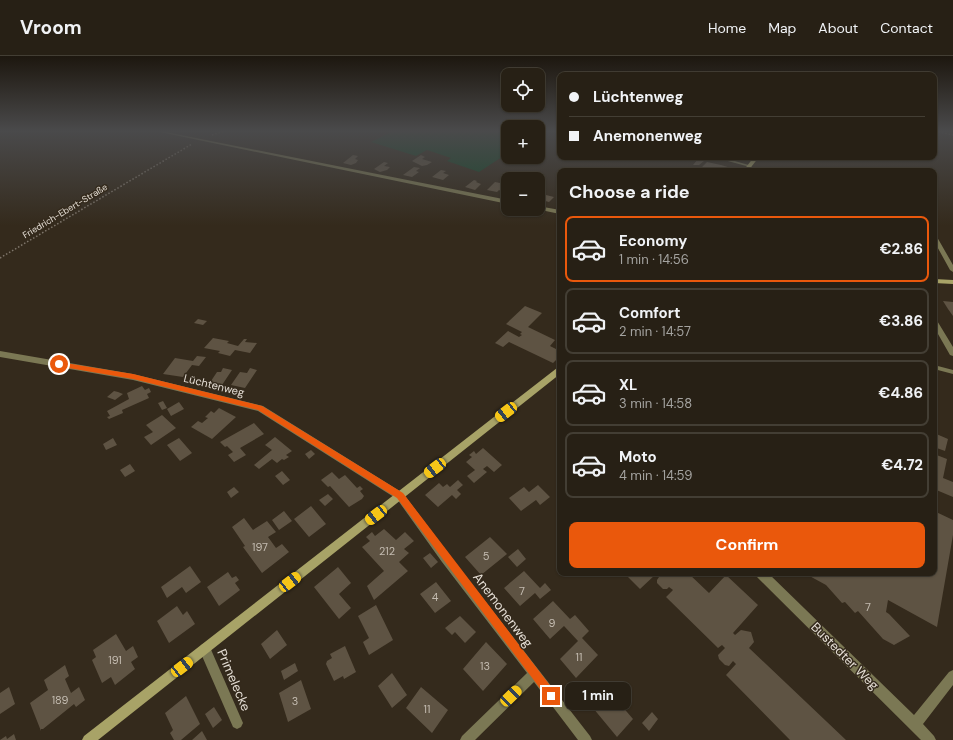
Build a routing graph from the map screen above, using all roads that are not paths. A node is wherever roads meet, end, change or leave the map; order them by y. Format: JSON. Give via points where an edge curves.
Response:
{"nodes":[{"id":1,"x":314,"y":163,"type":"edge"},
{"id":2,"x":738,"y":163,"type":"edge"},
{"id":3,"x":753,"y":163,"type":"edge"},
{"id":4,"x":750,"y":166,"type":"joint"},
{"id":5,"x":501,"y":201,"type":"edge"},
{"id":6,"x":545,"y":209,"type":"edge"},
{"id":7,"x":557,"y":211,"type":"edge"},
{"id":8,"x":937,"y":243,"type":"edge"},
{"id":9,"x":953,"y":270,"type":"edge"},
{"id":10,"x":937,"y":281,"type":"edge"},
{"id":11,"x":953,"y":282,"type":"edge"},
{"id":12,"x":937,"y":326,"type":"edge"},
{"id":13,"x":953,"y":353,"type":"edge"},
{"id":14,"x":0,"y":354,"type":"edge"},
{"id":15,"x":937,"y":368,"type":"edge"},
{"id":16,"x":557,"y":372,"type":"edge"},
{"id":17,"x":953,"y":372,"type":"edge"},
{"id":18,"x":400,"y":496,"type":"junction"},
{"id":19,"x":764,"y":576,"type":"edge"},
{"id":20,"x":205,"y":649,"type":"junction"},
{"id":21,"x":534,"y":674,"type":"junction"},
{"id":22,"x":953,"y":676,"type":"edge"},
{"id":23,"x":237,"y":723,"type":"dead end"},
{"id":24,"x":914,"y":725,"type":"junction"},
{"id":25,"x":88,"y":740,"type":"edge"},
{"id":26,"x":466,"y":740,"type":"edge"},
{"id":27,"x":586,"y":740,"type":"edge"},
{"id":28,"x":930,"y":740,"type":"edge"}],
"edges":[{"from":1,"to":5,"type":"street"},
{"from":2,"to":4,"type":"street"},
{"from":3,"to":4,"type":"street"},
{"from":6,"to":7,"type":"street"},
{"from":8,"to":9,"type":"lane"},
{"from":10,"to":11,"type":"street"},
{"from":12,"to":13,"type":"street"},
{"from":14,"to":18,"type":"street","name":"Lüchtenweg","via":[[133,377],[260,408]]},
{"from":15,"to":17,"type":"lane"},
{"from":16,"to":18,"type":"street"},
{"from":18,"to":20,"type":"street"},
{"from":18,"to":21,"type":"street","name":"Anemonenweg"},
{"from":19,"to":24,"type":"street","name":"Bustedter Weg"},
{"from":20,"to":23,"type":"street","name":"Primelecke"},
{"from":20,"to":25,"type":"street"},
{"from":21,"to":26,"type":"street"},
{"from":21,"to":27,"type":"street","name":"Anemonenweg"},
{"from":22,"to":24,"type":"street"},
{"from":24,"to":28,"type":"street","name":"Bustedter Weg"}]}
